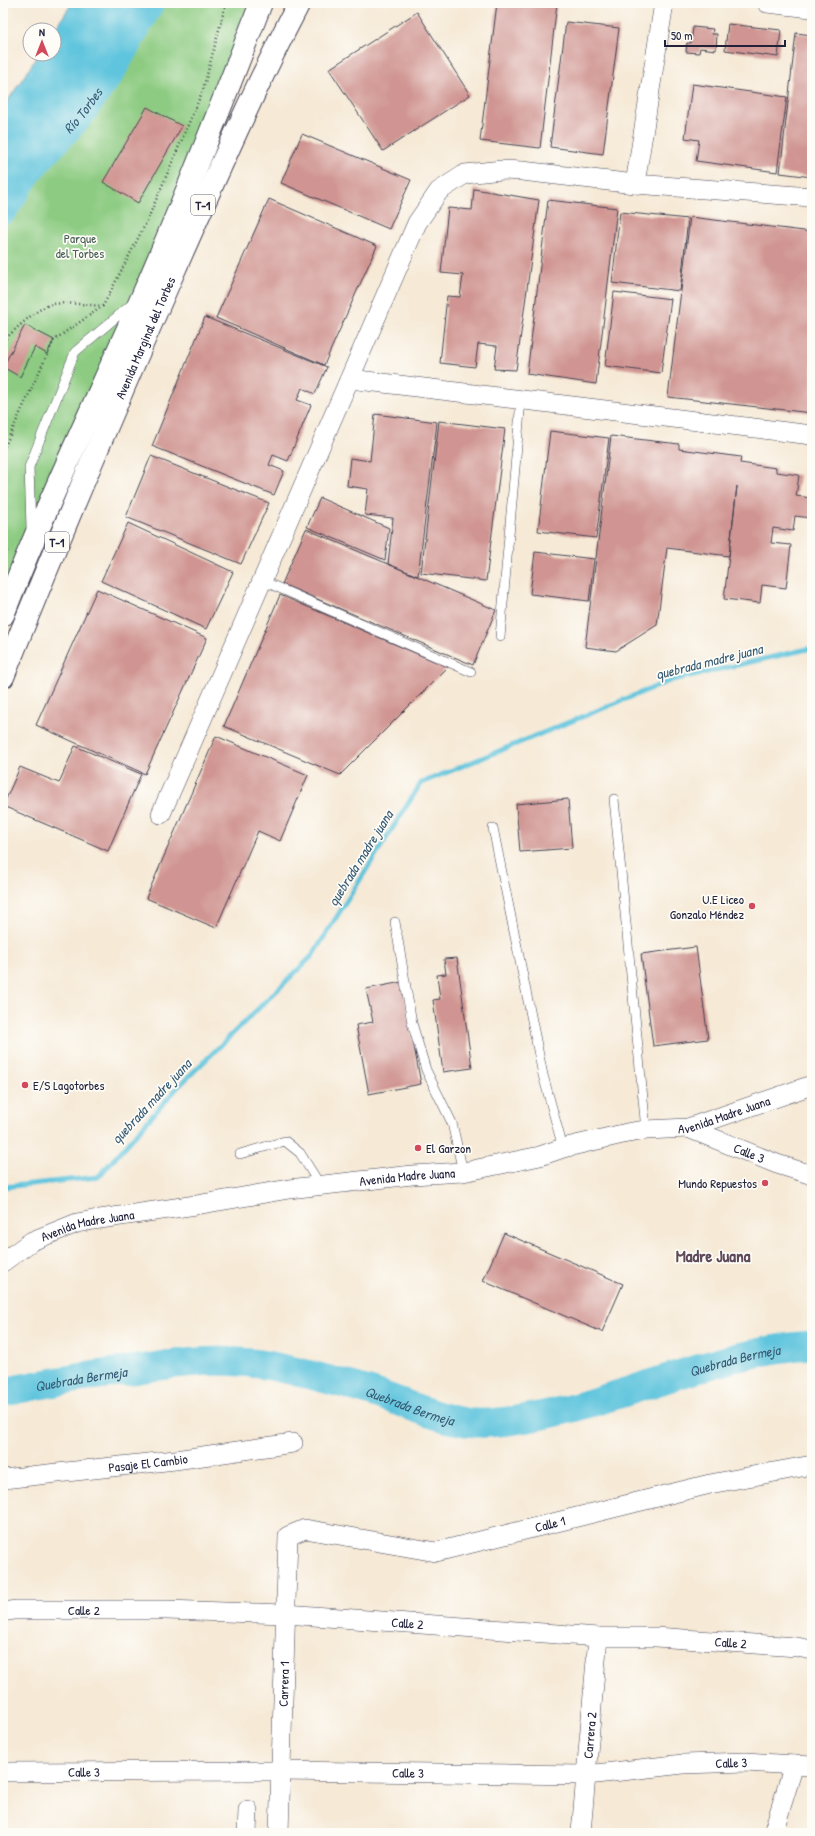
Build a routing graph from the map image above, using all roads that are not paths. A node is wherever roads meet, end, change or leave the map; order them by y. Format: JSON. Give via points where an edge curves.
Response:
{"nodes":[{"id":1,"x":261,"y":3,"type":"edge"},
{"id":2,"x":298,"y":3,"type":"edge"},
{"id":3,"x":664,"y":3,"type":"edge"},
{"id":4,"x":767,"y":3,"type":"edge"},
{"id":5,"x":807,"y":6,"type":"edge"},
{"id":6,"x":635,"y":184,"type":"junction"},
{"id":7,"x":812,"y":197,"type":"edge"},
{"id":8,"x":143,"y":295,"type":"junction"},
{"id":9,"x":350,"y":380,"type":"junction"},
{"id":10,"x":521,"y":400,"type":"junction"},
{"id":11,"x":812,"y":435,"type":"edge"},
{"id":12,"x":30,"y":547,"type":"junction"},
{"id":13,"x":263,"y":581,"type":"junction"},
{"id":14,"x":3,"y":615,"type":"edge"},
{"id":15,"x":500,"y":637,"type":"dead end"},
{"id":16,"x":472,"y":672,"type":"dead end"},
{"id":17,"x":3,"y":677,"type":"edge"},
{"id":18,"x":614,"y":799,"type":"dead end"},
{"id":19,"x":161,"y":814,"type":"dead end"},
{"id":20,"x":493,"y":828,"type":"dead end"},
{"id":21,"x":394,"y":922,"type":"dead end"},
{"id":22,"x":812,"y":1085,"type":"edge"},
{"id":23,"x":688,"y":1128,"type":"junction"},
{"id":24,"x":646,"y":1130,"type":"junction"},
{"id":25,"x":563,"y":1148,"type":"junction"},
{"id":26,"x":240,"y":1154,"type":"dead end"},
{"id":27,"x":463,"y":1172,"type":"junction"},
{"id":28,"x":812,"y":1175,"type":"edge"},
{"id":29,"x":320,"y":1185,"type":"junction"},
{"id":30,"x":3,"y":1262,"type":"edge"},
{"id":31,"x":293,"y":1443,"type":"dead end"},
{"id":32,"x":812,"y":1465,"type":"edge"},
{"id":33,"x":3,"y":1479,"type":"edge"},
{"id":34,"x":288,"y":1536,"type":"joint"},
{"id":35,"x":3,"y":1612,"type":"edge"},
{"id":36,"x":286,"y":1614,"type":"junction"},
{"id":37,"x":598,"y":1637,"type":"junction"},
{"id":38,"x":812,"y":1650,"type":"edge"},
{"id":39,"x":803,"y":1765,"type":"edge"},
{"id":40,"x":280,"y":1771,"type":"junction"},
{"id":41,"x":3,"y":1772,"type":"edge"},
{"id":42,"x":587,"y":1775,"type":"junction"},
{"id":43,"x":248,"y":1810,"type":"dead end"},
{"id":44,"x":247,"y":1833,"type":"edge"},
{"id":45,"x":278,"y":1833,"type":"edge"},
{"id":46,"x":581,"y":1833,"type":"edge"},
{"id":47,"x":773,"y":1833,"type":"edge"}],
"edges":[{"from":1,"to":8,"type":"highway","name":"Avenida Marginal del Torbes","number":"T-1","via":[[216,120]]},
{"from":2,"to":17,"type":"highway","name":"Avenida Marginal del Torbes","number":"T-1","via":[[238,125],[129,373]]},
{"from":3,"to":6,"type":"street"},
{"from":4,"to":5,"type":"street"},
{"from":6,"to":7,"type":"street"},
{"from":6,"to":9,"type":"street","via":[[502,170],[465,174],[439,191],[417,223]]},
{"from":8,"to":12,"type":"highway","name":"Avenida Marginal del Torbes","number":"T-1"},
{"from":8,"to":12,"type":"lane","via":[[75,352],[29,467],[32,518]]},
{"from":9,"to":10,"type":"street"},
{"from":9,"to":13,"type":"street"},
{"from":10,"to":11,"type":"street"},
{"from":10,"to":15,"type":"lane"},
{"from":12,"to":14,"type":"highway","name":"Avenida Marginal del Torbes","number":"T-1"},
{"from":13,"to":16,"type":"lane"},
{"from":13,"to":19,"type":"street"},
{"from":18,"to":24,"type":"lane"},
{"from":20,"to":25,"type":"lane","via":[[543,1075]]},
{"from":21,"to":27,"type":"lane","via":[[412,1024],[426,1070],[452,1123]]},
{"from":22,"to":23,"type":"street","name":"Avenida Madre Juana"},
{"from":23,"to":24,"type":"street","name":"Avenida Madre Juana"},
{"from":23,"to":28,"type":"street","name":"Calle 3","via":[[777,1164]]},
{"from":24,"to":25,"type":"street","name":"Avenida Madre Juana"},
{"from":25,"to":27,"type":"street","name":"Avenida Madre Juana","via":[[540,1156]]},
{"from":26,"to":29,"type":"lane","via":[[286,1141],[300,1153]]},
{"from":27,"to":29,"type":"street","name":"Avenida Madre Juana"},
{"from":29,"to":30,"type":"street","name":"Avenida Madre Juana","via":[[77,1223],[32,1241]]},
{"from":31,"to":33,"type":"street","name":"Pasaje El Cambio","via":[[175,1460]]},
{"from":32,"to":34,"type":"street","name":"Calle 1","via":[[710,1484],[436,1552],[305,1529]]},
{"from":34,"to":36,"type":"street","name":"Carrera 1"},
{"from":35,"to":36,"type":"street","name":"Calle 2","via":[[167,1610]]},
{"from":36,"to":37,"type":"street","name":"Calle 2"},
{"from":36,"to":40,"type":"street","name":"Carrera 1"},
{"from":37,"to":38,"type":"street","name":"Calle 2","via":[[656,1637]]},
{"from":37,"to":42,"type":"street","name":"Carrera 2"},
{"from":39,"to":42,"type":"street","name":"Calle 3","via":[[746,1762],[683,1764]]},
{"from":39,"to":47,"type":"street"},
{"from":40,"to":41,"type":"street","name":"Calle 3"},
{"from":40,"to":42,"type":"street","name":"Calle 3"},
{"from":40,"to":45,"type":"street","name":"Carrera 1"},
{"from":42,"to":46,"type":"street","name":"Carrera 2"},
{"from":43,"to":44,"type":"street"}]}
